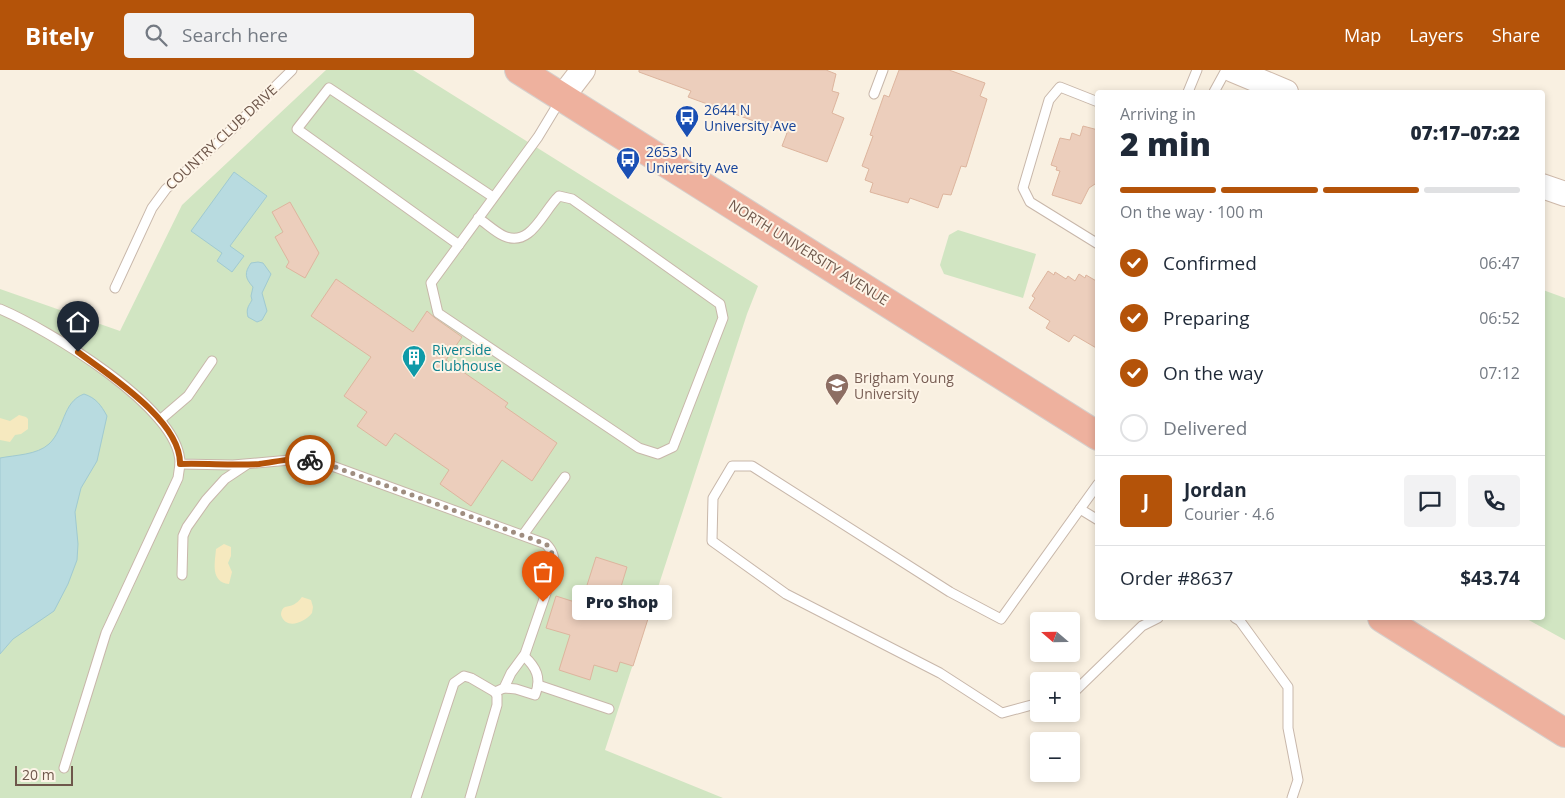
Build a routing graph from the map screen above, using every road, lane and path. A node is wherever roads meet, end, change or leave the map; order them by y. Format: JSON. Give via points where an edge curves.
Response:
{"nodes":[{"id":1,"x":292,"y":70,"type":"edge"},
{"id":2,"x":519,"y":70,"type":"edge"},
{"id":3,"x":582,"y":70,"type":"edge"},
{"id":4,"x":883,"y":70,"type":"edge"},
{"id":5,"x":1197,"y":70,"type":"edge"},
{"id":6,"x":1226,"y":70,"type":"edge"},
{"id":7,"x":1233,"y":70,"type":"edge"},
{"id":8,"x":1189,"y":90,"type":"edge"},
{"id":9,"x":1215,"y":90,"type":"edge"},
{"id":10,"x":1281,"y":90,"type":"edge"},
{"id":11,"x":874,"y":94,"type":"dead end"},
{"id":12,"x":563,"y":96,"type":"junction"},
{"id":13,"x":1095,"y":101,"type":"edge"},
{"id":14,"x":1545,"y":187,"type":"edge"},
{"id":15,"x":1565,"y":194,"type":"edge"},
{"id":16,"x":493,"y":197,"type":"junction"},
{"id":17,"x":478,"y":218,"type":"junction"},
{"id":18,"x":1095,"y":242,"type":"edge"},
{"id":19,"x":459,"y":244,"type":"junction"},
{"id":20,"x":115,"y":288,"type":"dead end"},
{"id":21,"x":0,"y":309,"type":"edge"},
{"id":22,"x":212,"y":362,"type":"dead end"},
{"id":23,"x":160,"y":420,"type":"junction"},
{"id":24,"x":1095,"y":435,"type":"edge"},
{"id":25,"x":180,"y":464,"type":"junction"},
{"id":26,"x":249,"y":464,"type":"junction"},
{"id":27,"x":565,"y":477,"type":"dead end"},
{"id":28,"x":1095,"y":488,"type":"edge"},
{"id":29,"x":1080,"y":509,"type":"junction"},
{"id":30,"x":1095,"y":518,"type":"edge"},
{"id":31,"x":523,"y":536,"type":"junction"},
{"id":32,"x":182,"y":576,"type":"dead end"},
{"id":33,"x":1154,"y":620,"type":"edge"},
{"id":34,"x":1238,"y":620,"type":"edge"},
{"id":35,"x":1385,"y":620,"type":"edge"},
{"id":36,"x":524,"y":656,"type":"junction"},
{"id":37,"x":453,"y":670,"type":"dead end"},
{"id":38,"x":460,"y":678,"type":"junction"},
{"id":39,"x":538,"y":685,"type":"junction"},
{"id":40,"x":1080,"y":686,"type":"edge"},
{"id":41,"x":504,"y":688,"type":"junction"},
{"id":42,"x":495,"y":692,"type":"junction"},
{"id":43,"x":1030,"y":705,"type":"edge"},
{"id":44,"x":609,"y":709,"type":"dead end"},
{"id":45,"x":1565,"y":733,"type":"edge"},
{"id":46,"x":64,"y":768,"type":"dead end"},
{"id":47,"x":416,"y":798,"type":"edge"},
{"id":48,"x":470,"y":798,"type":"edge"},
{"id":49,"x":1292,"y":798,"type":"edge"}],
"edges":[{"from":1,"to":20,"type":"lane","name":"COUNTRY CLUB DRIVE","via":[[166,189],[152,208]]},
{"from":2,"to":12,"type":"highway","name":"NORTH UNIVERSITY AVENUE"},
{"from":3,"to":12,"type":"main road"},
{"from":4,"to":11,"type":"lane"},
{"from":5,"to":8,"type":"lane"},
{"from":6,"to":9,"type":"lane"},
{"from":7,"to":10,"type":"main road"},
{"from":12,"to":16,"type":"lane","via":[[538,137]]},
{"from":12,"to":24,"type":"highway","name":"NORTH UNIVERSITY AVENUE"},
{"from":13,"to":18,"type":"lane","via":[[1060,87],[1049,100],[1023,188],[1030,202]]},
{"from":14,"to":15,"type":"main road"},
{"from":16,"to":17,"type":"lane"},
{"from":16,"to":19,"type":"lane","via":[[329,88],[297,129]]},
{"from":17,"to":19,"type":"lane"},
{"from":17,"to":19,"type":"lane","via":[[504,236],[521,238],[532,231],[559,196],[572,199],[720,304],[723,318],[673,447],[658,454],[639,448],[438,313],[431,283]]},
{"from":21,"to":23,"type":"lane","via":[[63,341],[139,399]]},
{"from":22,"to":23,"type":"lane","via":[[188,396]]},
{"from":23,"to":25,"type":"lane","via":[[180,454]]},
{"from":25,"to":26,"type":"lane"},
{"from":25,"to":46,"type":"lane","via":[[178,478],[99,650]]},
{"from":26,"to":31,"type":"lane","via":[[301,459],[324,463]]},
{"from":26,"to":32,"type":"lane","via":[[225,479],[188,527],[183,536]]},
{"from":27,"to":31,"type":"lane"},
{"from":28,"to":29,"type":"lane"},
{"from":29,"to":30,"type":"lane"},
{"from":29,"to":43,"type":"lane","via":[[1001,619],[950,592],[752,466],[732,466],[713,498],[712,540],[786,594],[940,673],[1002,713]]},
{"from":31,"to":36,"type":"lane","via":[[546,544],[554,556],[555,567]]},
{"from":33,"to":40,"type":"lane","via":[[1142,626]]},
{"from":34,"to":49,"type":"lane","via":[[1288,687],[1288,728],[1298,780]]},
{"from":35,"to":45,"type":"highway"},
{"from":36,"to":39,"type":"lane","via":[[535,668]]},
{"from":36,"to":41,"type":"lane","via":[[510,673]]},
{"from":37,"to":38,"type":"lane"},
{"from":38,"to":42,"type":"lane","via":[[471,678]]},
{"from":38,"to":47,"type":"lane","via":[[454,683]]},
{"from":39,"to":41,"type":"lane","via":[[535,694]]},
{"from":39,"to":44,"type":"lane"},
{"from":41,"to":42,"type":"lane"},
{"from":42,"to":48,"type":"lane","via":[[497,704]]}]}
